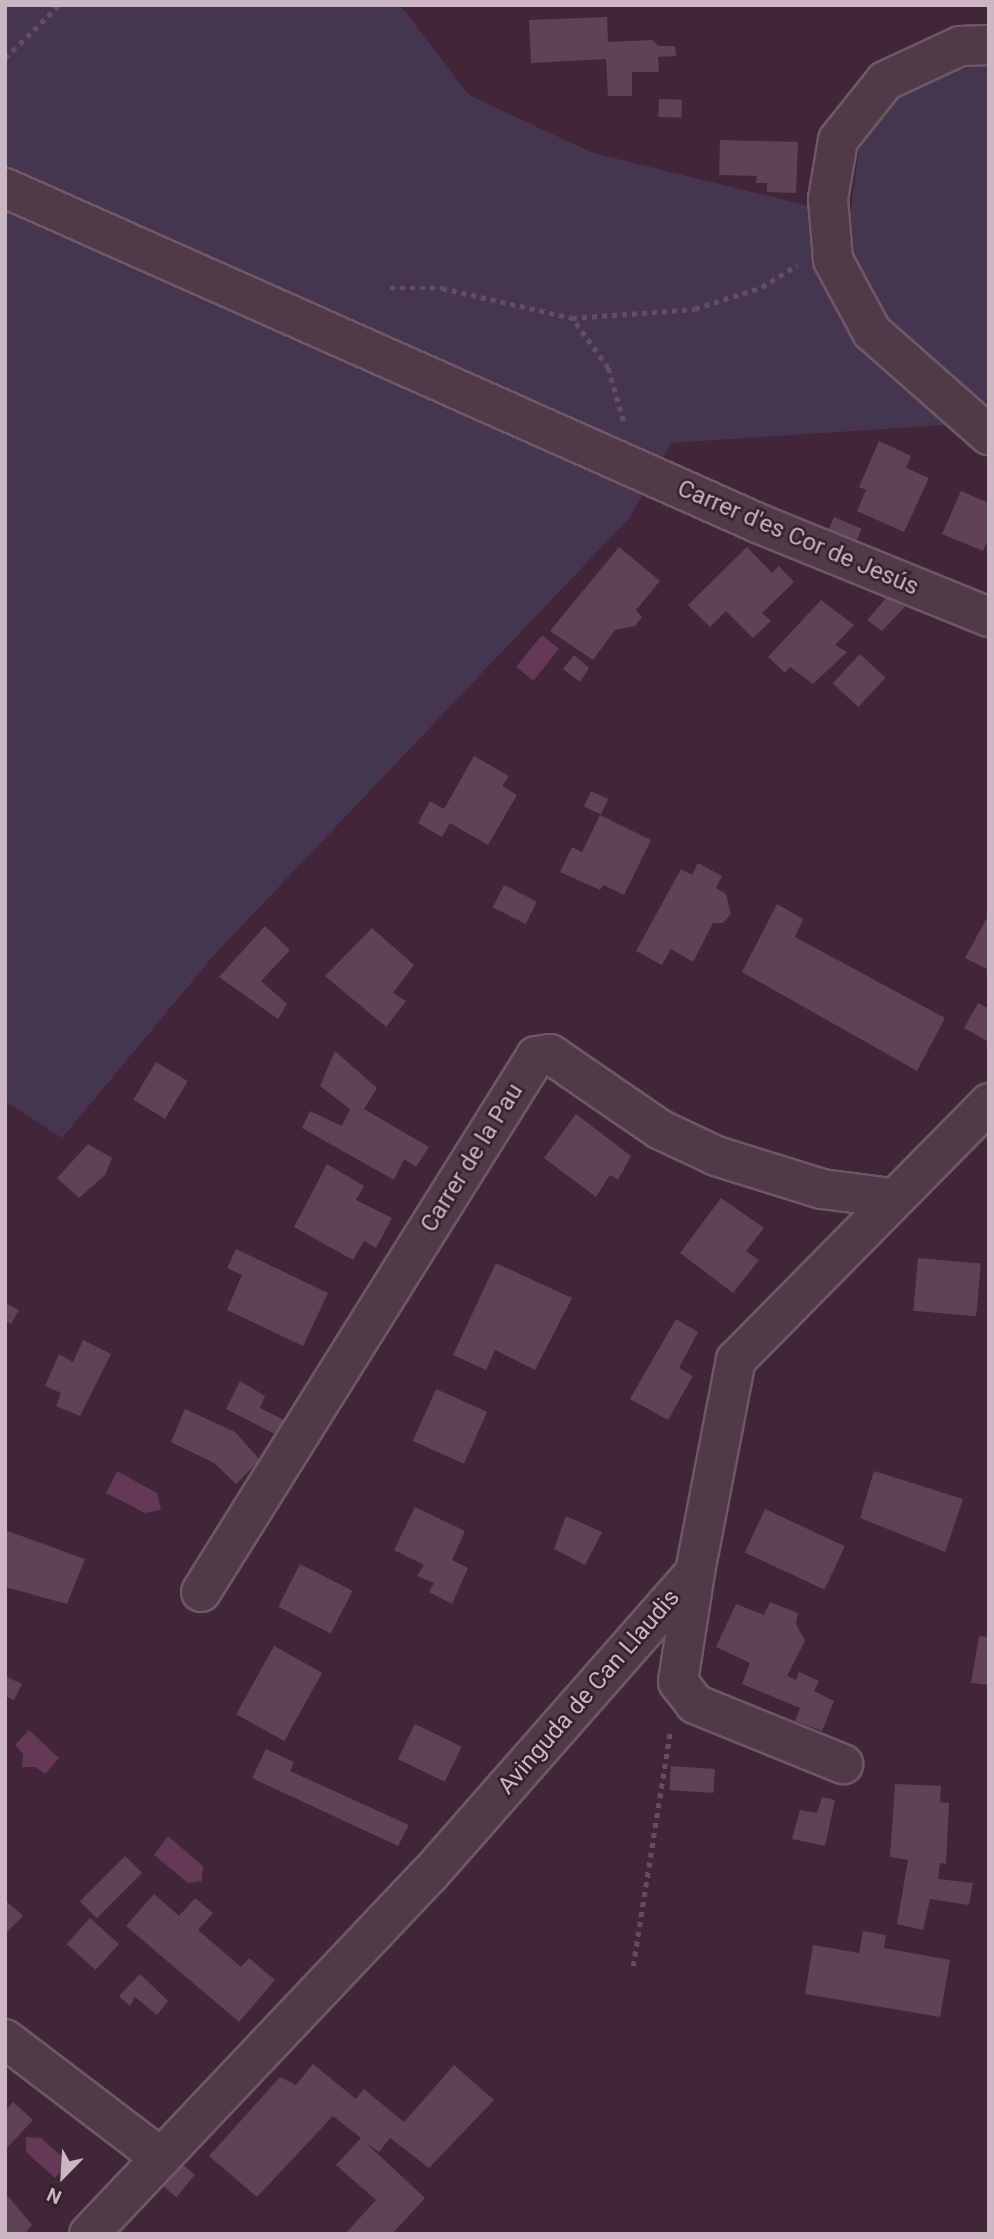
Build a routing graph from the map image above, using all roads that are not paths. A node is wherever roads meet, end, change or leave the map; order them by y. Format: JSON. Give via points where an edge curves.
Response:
{"nodes":[{"id":1,"x":989,"y":45,"type":"edge"},
{"id":2,"x":5,"y":188,"type":"edge"},
{"id":3,"x":989,"y":435,"type":"edge"},
{"id":4,"x":989,"y":617,"type":"edge"},
{"id":5,"x":989,"y":1103,"type":"edge"},
{"id":6,"x":891,"y":1198,"type":"junction"},
{"id":7,"x":695,"y":1572,"type":"junction"},
{"id":8,"x":201,"y":1592,"type":"dead end"},
{"id":9,"x":844,"y":1764,"type":"dead end"},
{"id":10,"x":5,"y":2039,"type":"edge"},
{"id":11,"x":160,"y":2157,"type":"junction"},
{"id":12,"x":89,"y":2234,"type":"edge"}],
"edges":[{"from":1,"to":3,"type":"street","via":[[960,46],[885,81],[838,140],[828,199],[833,260],[872,332]]},
{"from":2,"to":4,"type":"street","name":"Carrer d'es Cor de Jesús","via":[[607,456]]},
{"from":5,"to":6,"type":"street","name":"Avinguda de Can Llaudis"},
{"from":6,"to":7,"type":"street","name":"Avinguda de Can Llaudis","via":[[736,1360]]},
{"from":6,"to":8,"type":"street","name":"Carrer de la Pau","via":[[822,1189],[716,1156],[659,1129],[550,1054],[536,1056]]},
{"from":7,"to":9,"type":"street","via":[[678,1682],[695,1704]]},
{"from":7,"to":11,"type":"street","name":"Avinguda de Can Llaudis","via":[[429,1875]]},
{"from":10,"to":11,"type":"street"},
{"from":11,"to":12,"type":"street","name":"Avinguda de Can Llaudis"}]}
